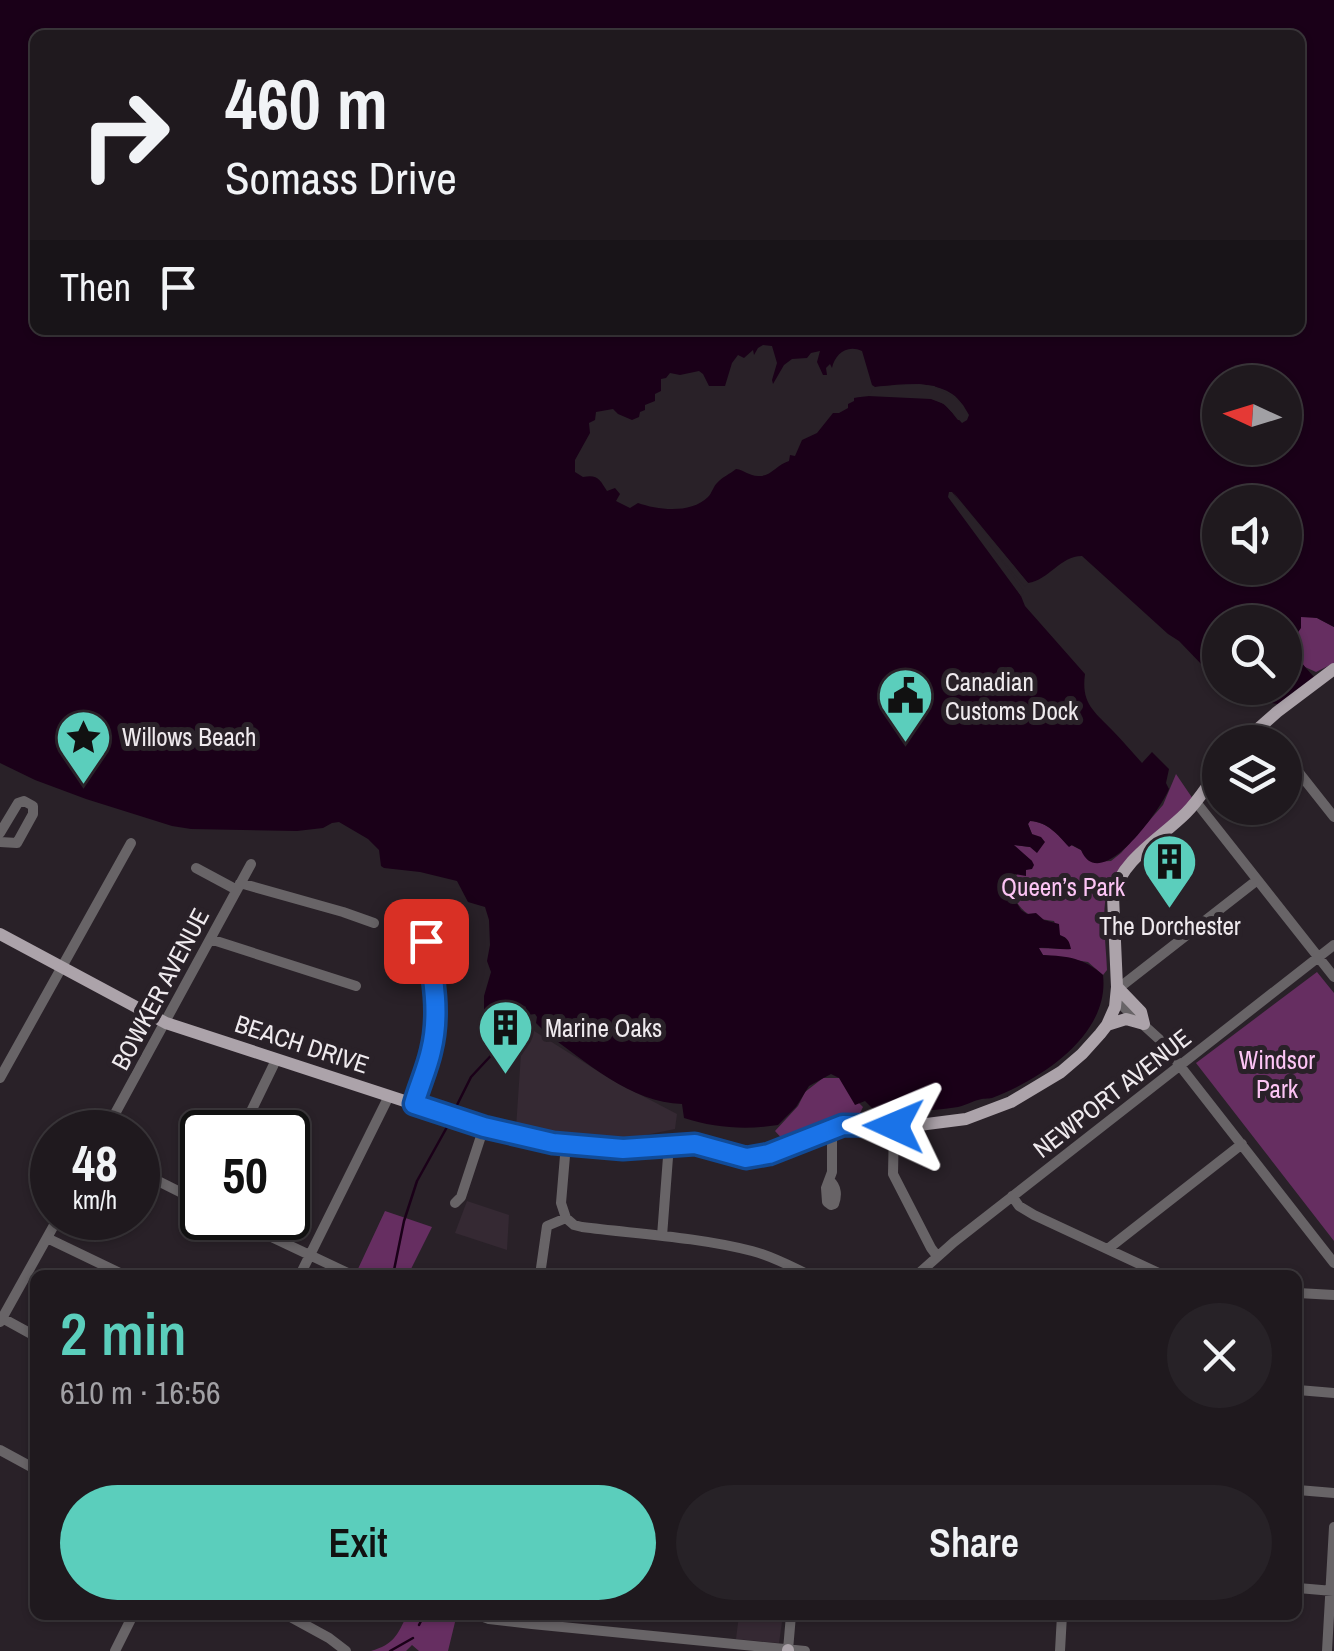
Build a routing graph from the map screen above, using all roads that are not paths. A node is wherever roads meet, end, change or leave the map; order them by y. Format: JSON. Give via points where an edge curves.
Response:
{"nodes":[{"id":1,"x":1334,"y":669,"type":"edge"},
{"id":2,"x":1263,"y":725,"type":"edge"},
{"id":3,"x":1302,"y":776,"type":"edge"},
{"id":4,"x":1202,"y":794,"type":"edge"},
{"id":5,"x":1196,"y":802,"type":"junction"},
{"id":6,"x":1333,"y":814,"type":"edge"},
{"id":7,"x":0,"y":833,"type":"edge"},
{"id":8,"x":0,"y":842,"type":"edge"},
{"id":9,"x":130,"y":843,"type":"dead end"},
{"id":10,"x":251,"y":864,"type":"dead end"},
{"id":11,"x":196,"y":868,"type":"dead end"},
{"id":12,"x":1256,"y":882,"type":"junction"},
{"id":13,"x":238,"y":886,"type":"junction"},
{"id":14,"x":374,"y":923,"type":"dead end"},
{"id":15,"x":0,"y":934,"type":"edge"},
{"id":16,"x":210,"y":939,"type":"junction"},
{"id":17,"x":426,"y":941,"type":"dead end"},
{"id":18,"x":1334,"y":945,"type":"edge"},
{"id":19,"x":1318,"y":957,"type":"junction"},
{"id":20,"x":61,"y":968,"type":"junction"},
{"id":21,"x":1334,"y":977,"type":"edge"},
{"id":22,"x":356,"y":986,"type":"dead end"},
{"id":23,"x":1116,"y":993,"type":"junction"},
{"id":24,"x":166,"y":1023,"type":"junction"},
{"id":25,"x":1144,"y":1024,"type":"junction"},
{"id":26,"x":1107,"y":1025,"type":"junction"},
{"id":27,"x":276,"y":1060,"type":"junction"},
{"id":28,"x":1180,"y":1065,"type":"junction"},
{"id":29,"x":0,"y":1078,"type":"edge"},
{"id":30,"x":389,"y":1096,"type":"junction"},
{"id":31,"x":414,"y":1104,"type":"junction"},
{"id":32,"x":117,"y":1110,"type":"edge"},
{"id":33,"x":251,"y":1110,"type":"edge"},
{"id":34,"x":894,"y":1126,"type":"junction"},
{"id":35,"x":484,"y":1127,"type":"junction"},
{"id":36,"x":832,"y":1129,"type":"junction"},
{"id":37,"x":566,"y":1144,"type":"junction"},
{"id":38,"x":670,"y":1144,"type":"junction"},
{"id":39,"x":1242,"y":1144,"type":"junction"},
{"id":40,"x":830,"y":1181,"type":"dead end"},
{"id":41,"x":1012,"y":1196,"type":"junction"},
{"id":42,"x":455,"y":1203,"type":"dead end"},
{"id":43,"x":566,"y":1218,"type":"junction"},
{"id":44,"x":662,"y":1236,"type":"junction"},
{"id":45,"x":46,"y":1240,"type":"edge"},
{"id":46,"x":51,"y":1240,"type":"edge"},
{"id":47,"x":276,"y":1240,"type":"edge"},
{"id":48,"x":1108,"y":1248,"type":"junction"},
{"id":49,"x":309,"y":1256,"type":"junction"},
{"id":50,"x":937,"y":1256,"type":"junction"},
{"id":51,"x":1334,"y":1264,"type":"edge"},
{"id":52,"x":114,"y":1270,"type":"edge"},
{"id":53,"x":302,"y":1270,"type":"edge"},
{"id":54,"x":341,"y":1270,"type":"edge"},
{"id":55,"x":541,"y":1270,"type":"edge"},
{"id":56,"x":799,"y":1270,"type":"edge"},
{"id":57,"x":922,"y":1270,"type":"edge"},
{"id":58,"x":1154,"y":1270,"type":"edge"},
{"id":59,"x":1302,"y":1293,"type":"edge"},
{"id":60,"x":1334,"y":1296,"type":"edge"},
{"id":61,"x":1,"y":1320,"type":"edge"},
{"id":62,"x":30,"y":1334,"type":"edge"},
{"id":63,"x":1302,"y":1390,"type":"edge"},
{"id":64,"x":1334,"y":1393,"type":"edge"},
{"id":65,"x":0,"y":1450,"type":"edge"},
{"id":66,"x":30,"y":1466,"type":"edge"},
{"id":67,"x":1302,"y":1490,"type":"edge"},
{"id":68,"x":1334,"y":1492,"type":"edge"},
{"id":69,"x":1334,"y":1527,"type":"edge"},
{"id":70,"x":1302,"y":1588,"type":"edge"},
{"id":71,"x":1332,"y":1591,"type":"edge"},
{"id":72,"x":130,"y":1620,"type":"edge"},
{"id":73,"x":296,"y":1620,"type":"edge"},
{"id":74,"x":533,"y":1620,"type":"edge"},
{"id":75,"x":791,"y":1620,"type":"edge"},
{"id":76,"x":1062,"y":1620,"type":"edge"},
{"id":77,"x":788,"y":1650,"type":"edge"},
{"id":78,"x":114,"y":1651,"type":"edge"},
{"id":79,"x":346,"y":1651,"type":"edge"},
{"id":80,"x":805,"y":1651,"type":"edge"},
{"id":81,"x":1060,"y":1651,"type":"edge"},
{"id":82,"x":1326,"y":1651,"type":"edge"}],
"edges":[{"from":1,"to":2,"type":"main road"},
{"from":3,"to":6,"type":"street"},
{"from":4,"to":5,"type":"main road","name":"BEACH DRIVE"},
{"from":5,"to":12,"type":"street"},
{"from":5,"to":23,"type":"main road","name":"BEACH DRIVE","via":[[1118,879],[1112,896]]},
{"from":7,"to":8,"type":"street","via":[[18,803],[33,806],[17,843]]},
{"from":9,"to":20,"type":"street"},
{"from":10,"to":13,"type":"street","name":"BOWKER AVENUE"},
{"from":11,"to":13,"type":"street"},
{"from":12,"to":19,"type":"street"},
{"from":12,"to":23,"type":"street"},
{"from":13,"to":14,"type":"street"},
{"from":13,"to":16,"type":"street","name":"BOWKER AVENUE"},
{"from":15,"to":20,"type":"main road","name":"BEACH DRIVE"},
{"from":16,"to":22,"type":"street"},
{"from":16,"to":24,"type":"street","name":"BOWKER AVENUE"},
{"from":17,"to":31,"type":"street","via":[[436,1024]]},
{"from":18,"to":19,"type":"street","name":"NEWPORT AVENUE"},
{"from":19,"to":21,"type":"street"},
{"from":19,"to":28,"type":"street","name":"NEWPORT AVENUE"},
{"from":20,"to":24,"type":"main road","name":"BEACH DRIVE"},
{"from":20,"to":29,"type":"street"},
{"from":23,"to":25,"type":"main road","via":[[1141,1012]]},
{"from":23,"to":26,"type":"main road","name":"BEACH DRIVE"},
{"from":24,"to":27,"type":"main road","name":"BEACH DRIVE"},
{"from":24,"to":32,"type":"street","name":"BOWKER AVENUE"},
{"from":25,"to":26,"type":"main road","via":[[1126,1019]]},
{"from":25,"to":28,"type":"street"},
{"from":26,"to":34,"type":"main road","name":"BEACH DRIVE","via":[[1073,1063],[1011,1102],[966,1119]]},
{"from":27,"to":30,"type":"main road","name":"BEACH DRIVE"},
{"from":27,"to":33,"type":"street"},
{"from":28,"to":39,"type":"street"},
{"from":28,"to":41,"type":"street","name":"NEWPORT AVENUE"},
{"from":30,"to":31,"type":"main road","name":"BEACH DRIVE"},
{"from":30,"to":49,"type":"street"},
{"from":31,"to":35,"type":"main road","name":"BEACH DRIVE"},
{"from":34,"to":36,"type":"main road","name":"BEACH DRIVE"},
{"from":34,"to":50,"type":"street","via":[[893,1174]]},
{"from":35,"to":37,"type":"main road","name":"BEACH DRIVE"},
{"from":35,"to":42,"type":"street"},
{"from":36,"to":38,"type":"main road","name":"BEACH DRIVE","via":[[757,1158]]},
{"from":36,"to":40,"type":"street"},
{"from":37,"to":38,"type":"main road","name":"BEACH DRIVE"},
{"from":37,"to":43,"type":"street"},
{"from":38,"to":44,"type":"street"},
{"from":39,"to":48,"type":"street"},
{"from":39,"to":51,"type":"street"},
{"from":41,"to":48,"type":"street","via":[[1019,1206]]},
{"from":41,"to":50,"type":"street","name":"NEWPORT AVENUE"},
{"from":43,"to":44,"type":"street","via":[[582,1227]]},
{"from":43,"to":55,"type":"street","via":[[547,1226]]},
{"from":44,"to":56,"type":"street","via":[[753,1251]]},
{"from":45,"to":61,"type":"street"},
{"from":46,"to":52,"type":"street"},
{"from":47,"to":49,"type":"street"},
{"from":48,"to":58,"type":"street"},
{"from":49,"to":53,"type":"street"},
{"from":49,"to":54,"type":"street"},
{"from":50,"to":57,"type":"street","name":"NEWPORT AVENUE"},
{"from":59,"to":60,"type":"street"},
{"from":61,"to":62,"type":"street"},
{"from":63,"to":64,"type":"street"},
{"from":65,"to":66,"type":"street"},
{"from":67,"to":68,"type":"street"},
{"from":69,"to":71,"type":"street"},
{"from":70,"to":71,"type":"street"},
{"from":71,"to":82,"type":"street"},
{"from":72,"to":78,"type":"street"},
{"from":73,"to":79,"type":"street"},
{"from":74,"to":77,"type":"street"},
{"from":75,"to":77,"type":"street"},
{"from":76,"to":81,"type":"street"},
{"from":77,"to":80,"type":"street"}]}
